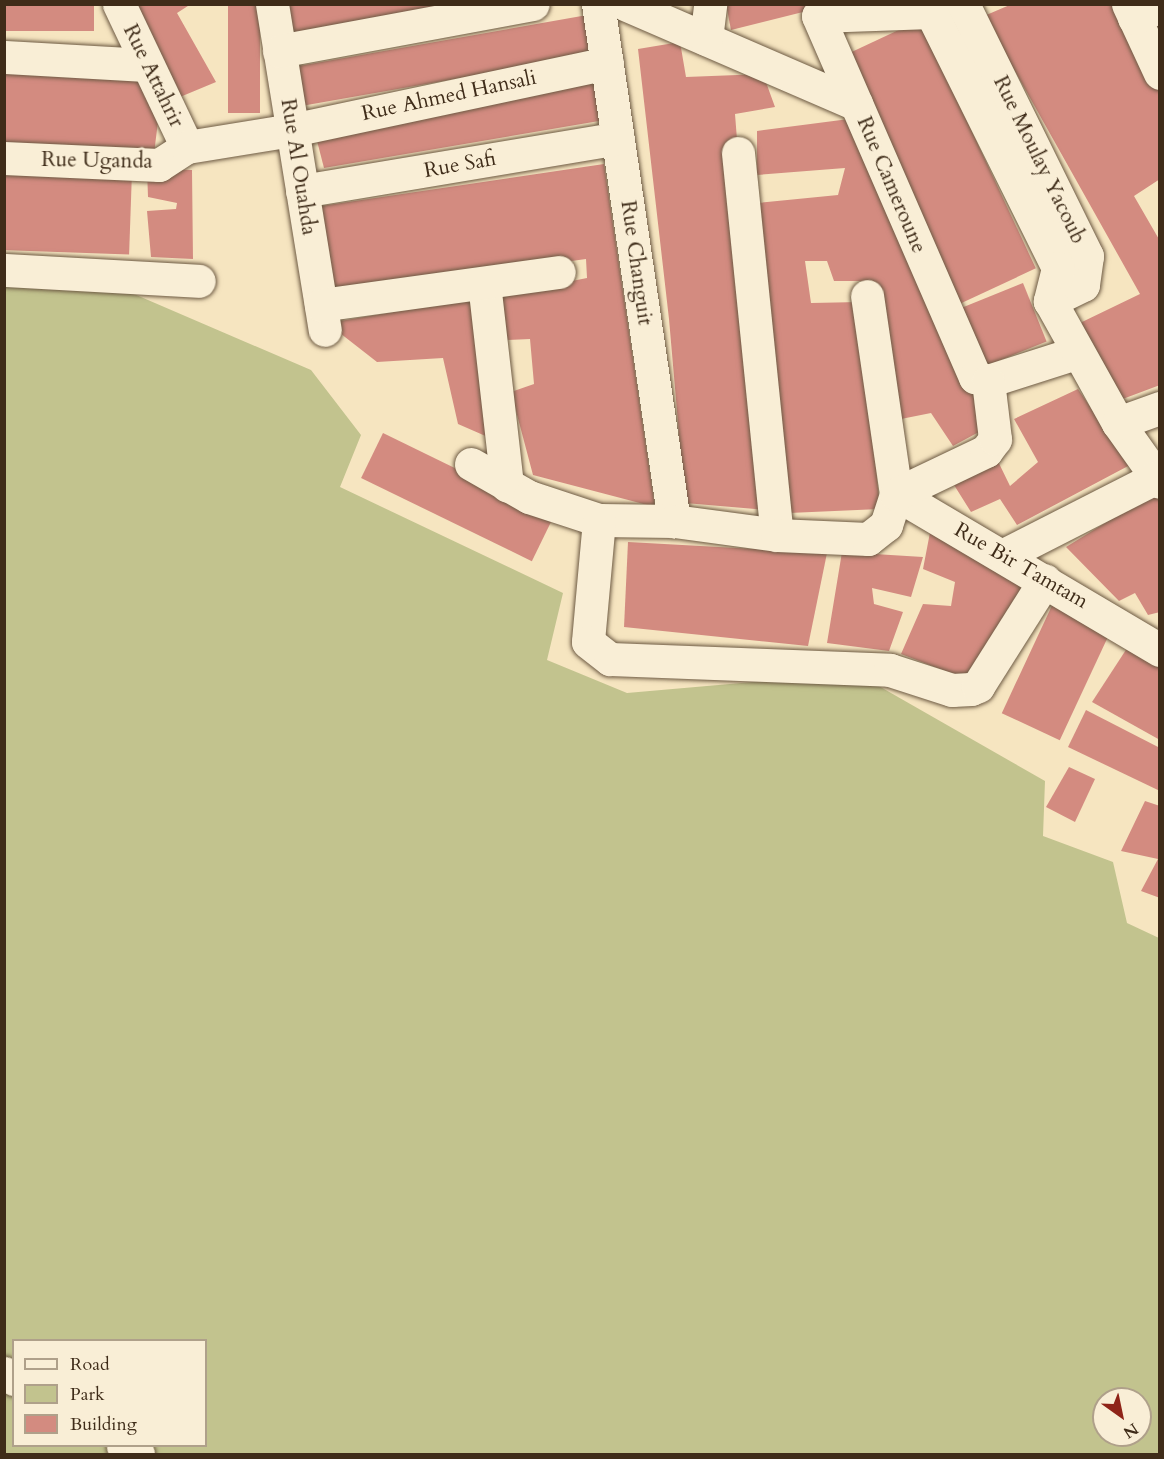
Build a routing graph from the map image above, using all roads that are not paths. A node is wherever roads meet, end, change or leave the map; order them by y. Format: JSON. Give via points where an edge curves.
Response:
{"nodes":[{"id":1,"x":119,"y":4,"type":"edge"},
{"id":2,"x":272,"y":4,"type":"edge"},
{"id":3,"x":533,"y":4,"type":"edge"},
{"id":4,"x":598,"y":4,"type":"edge"},
{"id":5,"x":625,"y":4,"type":"edge"},
{"id":6,"x":710,"y":4,"type":"edge"},
{"id":7,"x":963,"y":4,"type":"edge"},
{"id":8,"x":941,"y":8,"type":"edge"},
{"id":9,"x":880,"y":9,"type":"edge"},
{"id":10,"x":1141,"y":9,"type":"edge"},
{"id":11,"x":706,"y":39,"type":"junction"},
{"id":12,"x":279,"y":51,"type":"junction"},
{"id":13,"x":4,"y":57,"type":"edge"},
{"id":14,"x":607,"y":63,"type":"junction"},
{"id":15,"x":147,"y":64,"type":"junction"},
{"id":16,"x":1160,"y":73,"type":"edge"},
{"id":17,"x":856,"y":104,"type":"junction"},
{"id":18,"x":292,"y":130,"type":"junction"},
{"id":19,"x":618,"y":138,"type":"junction"},
{"id":20,"x":187,"y":147,"type":"junction"},
{"id":21,"x":738,"y":153,"type":"dead end"},
{"id":22,"x":4,"y":158,"type":"edge"},
{"id":23,"x":302,"y":191,"type":"junction"},
{"id":24,"x":4,"y":270,"type":"edge"},
{"id":25,"x":559,"y":272,"type":"dead end"},
{"id":26,"x":199,"y":280,"type":"dead end"},
{"id":27,"x":484,"y":283,"type":"junction"},
{"id":28,"x":867,"y":296,"type":"dead end"},
{"id":29,"x":1050,"y":301,"type":"junction"},
{"id":30,"x":1076,"y":353,"type":"junction"},
{"id":31,"x":988,"y":381,"type":"junction"},
{"id":32,"x":1160,"y":408,"type":"edge"},
{"id":33,"x":1118,"y":423,"type":"junction"},
{"id":34,"x":471,"y":464,"type":"dead end"},
{"id":35,"x":1158,"y":479,"type":"edge"},
{"id":36,"x":507,"y":486,"type":"junction"},
{"id":37,"x":896,"y":494,"type":"junction"},
{"id":38,"x":599,"y":520,"type":"junction"},
{"id":39,"x":674,"y":521,"type":"junction"},
{"id":40,"x":777,"y":535,"type":"junction"},
{"id":41,"x":1004,"y":555,"type":"junction"},
{"id":42,"x":1046,"y":580,"type":"junction"},
{"id":43,"x":1155,"y":642,"type":"edge"},
{"id":44,"x":125,"y":1447,"type":"edge"},
{"id":45,"x":138,"y":1455,"type":"edge"}],
"edges":[{"from":1,"to":15,"type":"street","name":"Rue Attahrir"},
{"from":2,"to":12,"type":"street","name":"Rue Al Ouahda"},
{"from":3,"to":12,"type":"street"},
{"from":4,"to":14,"type":"street","name":"Rue Changuit"},
{"from":5,"to":11,"type":"street"},
{"from":6,"to":11,"type":"street"},
{"from":7,"to":29,"type":"street","name":"Rue Moulay Yacoub","via":[[1087,256],[1083,285]]},
{"from":8,"to":9,"type":"street","name":"Rue Cameroune"},
{"from":8,"to":29,"type":"street","name":"Rue Moulay Yacoub","via":[[1058,268]]},
{"from":9,"to":17,"type":"street","name":"Rue Cameroune","via":[[818,16]]},
{"from":10,"to":16,"type":"street"},
{"from":11,"to":17,"type":"street"},
{"from":12,"to":18,"type":"street","name":"Rue Al Ouahda"},
{"from":13,"to":15,"type":"street"},
{"from":14,"to":18,"type":"street","name":"Rue Ahmed Hansali"},
{"from":14,"to":19,"type":"street","name":"Rue Changuit"},
{"from":15,"to":20,"type":"street","name":"Rue Attahrir"},
{"from":17,"to":31,"type":"street","name":"Rue Cameroune","via":[[969,368],[975,376]]},
{"from":18,"to":20,"type":"street","name":"Rue Uganda"},
{"from":18,"to":23,"type":"street","name":"Rue Al Ouahda"},
{"from":19,"to":23,"type":"street","name":"Rue Safi"},
{"from":19,"to":39,"type":"street","name":"Rue Changuit"},
{"from":20,"to":22,"type":"street","name":"Rue Uganda","via":[[159,165]]},
{"from":21,"to":40,"type":"street"},
{"from":23,"to":27,"type":"street","name":"Rue Al Ouahda","via":[[323,318]]},
{"from":24,"to":26,"type":"street"},
{"from":25,"to":27,"type":"street"},
{"from":27,"to":36,"type":"street"},
{"from":28,"to":37,"type":"street"},
{"from":29,"to":30,"type":"street"},
{"from":30,"to":31,"type":"street"},
{"from":30,"to":33,"type":"street"},
{"from":31,"to":37,"type":"street","via":[[995,440],[986,451]]},
{"from":32,"to":33,"type":"street"},
{"from":33,"to":35,"type":"street"},
{"from":34,"to":36,"type":"street"},
{"from":35,"to":41,"type":"street"},
{"from":36,"to":38,"type":"street","via":[[552,506]]},
{"from":37,"to":40,"type":"street","via":[[886,525],[868,539]]},
{"from":37,"to":41,"type":"street","name":"Rue Bir Tamtam"},
{"from":38,"to":39,"type":"street"},
{"from":38,"to":42,"type":"street","via":[[588,642],[610,659],[890,670],[952,690],[971,689],[978,686]]},
{"from":39,"to":40,"type":"street"},
{"from":41,"to":42,"type":"street","name":"Rue Bir Tamtam"},
{"from":42,"to":43,"type":"street","name":"Rue Bir Tamtam"},
{"from":44,"to":45,"type":"street"}]}
